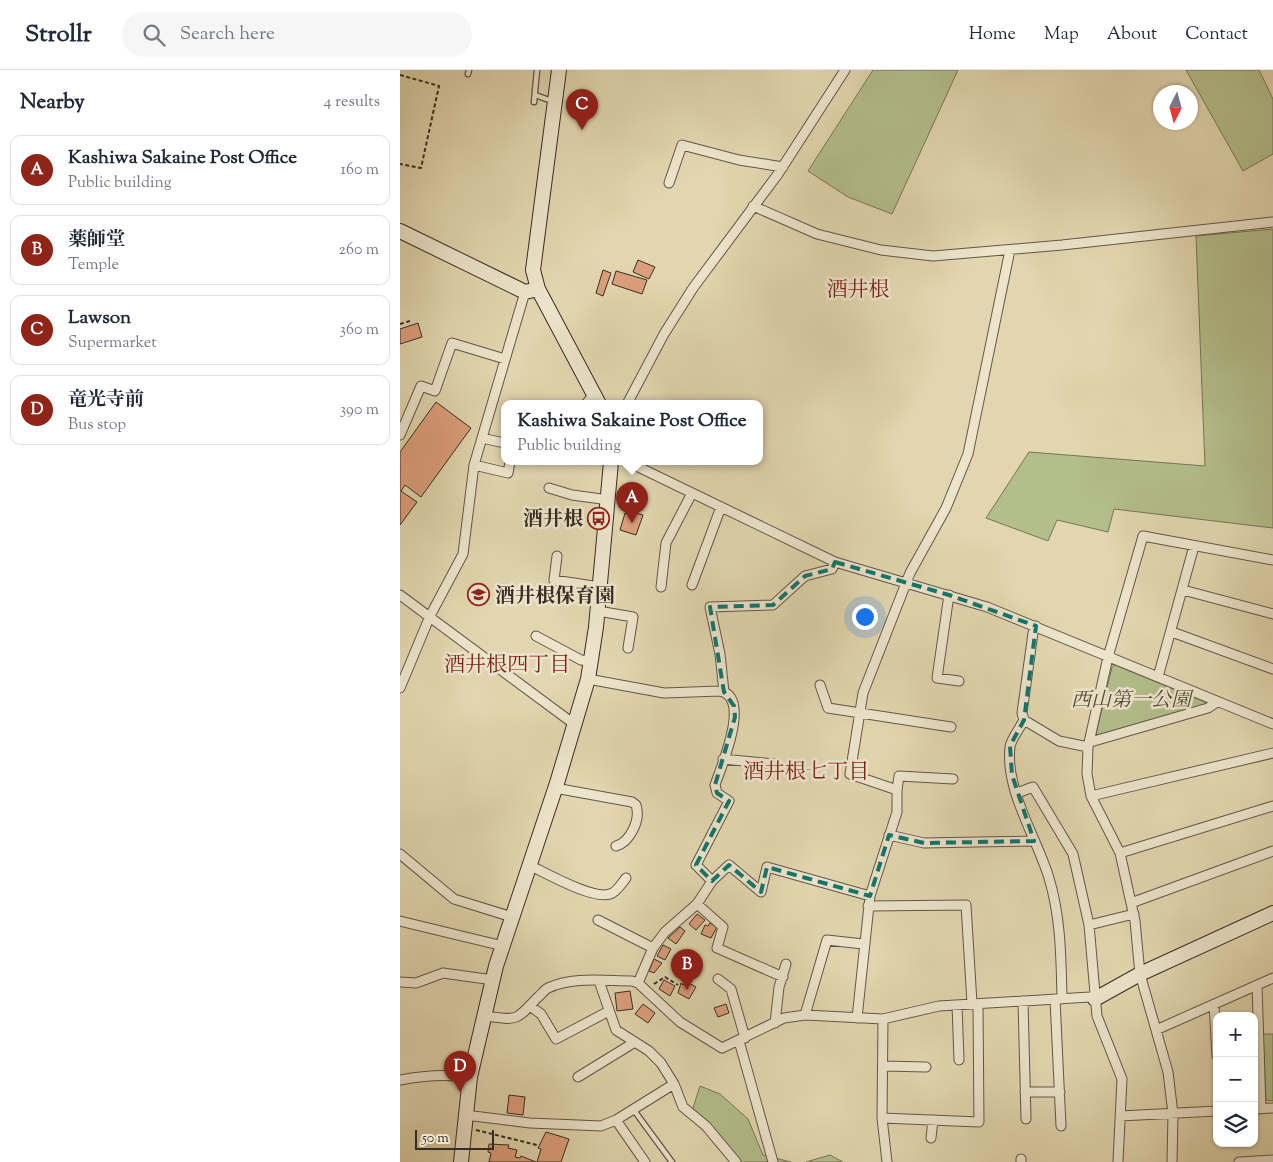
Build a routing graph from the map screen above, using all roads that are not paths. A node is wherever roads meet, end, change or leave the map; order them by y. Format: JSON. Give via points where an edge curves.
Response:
{"nodes":[{"id":1,"x":537,"y":70,"type":"edge"},
{"id":2,"x":559,"y":70,"type":"edge"},
{"id":3,"x":845,"y":70,"type":"edge"},
{"id":4,"x":535,"y":95,"type":"junction"},
{"id":5,"x":534,"y":102,"type":"dead end"},
{"id":6,"x":555,"y":102,"type":"junction"},
{"id":7,"x":783,"y":167,"type":"junction"},
{"id":8,"x":669,"y":183,"type":"dead end"},
{"id":9,"x":753,"y":206,"type":"junction"},
{"id":10,"x":1273,"y":222,"type":"edge"},
{"id":11,"x":400,"y":231,"type":"edge"},
{"id":12,"x":1010,"y":250,"type":"junction"},
{"id":13,"x":531,"y":290,"type":"junction"},
{"id":14,"x":504,"y":360,"type":"junction"},
{"id":15,"x":592,"y":400,"type":"edge"},
{"id":16,"x":629,"y":400,"type":"edge"},
{"id":17,"x":400,"y":435,"type":"edge"},
{"id":18,"x":482,"y":438,"type":"junction"},
{"id":19,"x":501,"y":442,"type":"edge"},
{"id":20,"x":474,"y":465,"type":"junction"},
{"id":21,"x":509,"y":465,"type":"edge"},
{"id":22,"x":611,"y":465,"type":"edge"},
{"id":23,"x":634,"y":465,"type":"edge"},
{"id":24,"x":549,"y":488,"type":"dead end"},
{"id":25,"x":692,"y":493,"type":"junction"},
{"id":26,"x":609,"y":500,"type":"junction"},
{"id":27,"x":721,"y":507,"type":"junction"},
{"id":28,"x":1194,"y":546,"type":"junction"},
{"id":29,"x":557,"y":556,"type":"dead end"},
{"id":30,"x":1273,"y":560,"type":"edge"},
{"id":31,"x":835,"y":562,"type":"junction"},
{"id":32,"x":907,"y":582,"type":"junction"},
{"id":33,"x":692,"y":585,"type":"dead end"},
{"id":34,"x":600,"y":587,"type":"junction"},
{"id":35,"x":661,"y":587,"type":"dead end"},
{"id":36,"x":1183,"y":590,"type":"junction"},
{"id":37,"x":400,"y":595,"type":"edge"},
{"id":38,"x":950,"y":595,"type":"junction"},
{"id":39,"x":598,"y":611,"type":"junction"},
{"id":40,"x":1273,"y":614,"type":"edge"},
{"id":41,"x":430,"y":616,"type":"junction"},
{"id":42,"x":1036,"y":626,"type":"junction"},
{"id":43,"x":1172,"y":632,"type":"junction"},
{"id":44,"x":536,"y":636,"type":"dead end"},
{"id":45,"x":628,"y":648,"type":"dead end"},
{"id":46,"x":1108,"y":657,"type":"junction"},
{"id":47,"x":591,"y":661,"type":"junction"},
{"id":48,"x":1273,"y":669,"type":"edge"},
{"id":49,"x":1158,"y":677,"type":"junction"},
{"id":50,"x":588,"y":679,"type":"junction"},
{"id":51,"x":959,"y":681,"type":"dead end"},
{"id":52,"x":820,"y":685,"type":"dead end"},
{"id":53,"x":400,"y":688,"type":"edge"},
{"id":54,"x":724,"y":692,"type":"junction"},
{"id":55,"x":1217,"y":702,"type":"junction"},
{"id":56,"x":860,"y":714,"type":"junction"},
{"id":57,"x":1024,"y":720,"type":"junction"},
{"id":58,"x":574,"y":724,"type":"junction"},
{"id":59,"x":1273,"y":724,"type":"edge"},
{"id":60,"x":950,"y":727,"type":"dead end"},
{"id":61,"x":1089,"y":743,"type":"junction"},
{"id":62,"x":1273,"y":753,"type":"edge"},
{"id":63,"x":723,"y":758,"type":"junction"},
{"id":64,"x":774,"y":764,"type":"dead end"},
{"id":65,"x":953,"y":779,"type":"dead end"},
{"id":66,"x":555,"y":788,"type":"junction"},
{"id":67,"x":897,"y":790,"type":"junction"},
{"id":68,"x":1017,"y":793,"type":"junction"},
{"id":69,"x":1091,"y":796,"type":"junction"},
{"id":70,"x":1273,"y":806,"type":"edge"},
{"id":71,"x":890,"y":835,"type":"junction"},
{"id":72,"x":1034,"y":841,"type":"junction"},
{"id":73,"x":616,"y":846,"type":"dead end"},
{"id":74,"x":1273,"y":851,"type":"edge"},
{"id":75,"x":400,"y":854,"type":"edge"},
{"id":76,"x":1120,"y":854,"type":"junction"},
{"id":77,"x":529,"y":865,"type":"junction"},
{"id":78,"x":626,"y":878,"type":"dead end"},
{"id":79,"x":712,"y":881,"type":"junction"},
{"id":80,"x":870,"y":896,"type":"junction"},
{"id":81,"x":697,"y":904,"type":"junction"},
{"id":82,"x":1131,"y":904,"type":"junction"},
{"id":83,"x":868,"y":906,"type":"junction"},
{"id":84,"x":1273,"y":913,"type":"edge"},
{"id":85,"x":1134,"y":914,"type":"junction"},
{"id":86,"x":512,"y":917,"type":"junction"},
{"id":87,"x":598,"y":920,"type":"dead end"},
{"id":88,"x":400,"y":922,"type":"edge"},
{"id":89,"x":1089,"y":924,"type":"junction"},
{"id":90,"x":863,"y":944,"type":"junction"},
{"id":91,"x":503,"y":946,"type":"junction"},
{"id":92,"x":653,"y":948,"type":"junction"},
{"id":93,"x":786,"y":964,"type":"dead end"},
{"id":94,"x":1140,"y":974,"type":"junction"},
{"id":95,"x":782,"y":977,"type":"junction"},
{"id":96,"x":1273,"y":978,"type":"edge"},
{"id":97,"x":493,"y":980,"type":"junction"},
{"id":98,"x":718,"y":980,"type":"dead end"},
{"id":99,"x":599,"y":981,"type":"junction"},
{"id":100,"x":400,"y":982,"type":"edge"},
{"id":101,"x":638,"y":983,"type":"junction"},
{"id":102,"x":1257,"y":985,"type":"junction"},
{"id":103,"x":1059,"y":999,"type":"junction"},
{"id":104,"x":1096,"y":999,"type":"junction"},
{"id":105,"x":1023,"y":1001,"type":"junction"},
{"id":106,"x":975,"y":1003,"type":"junction"},
{"id":107,"x":1214,"y":1004,"type":"junction"},
{"id":108,"x":958,"y":1005,"type":"junction"},
{"id":109,"x":530,"y":1006,"type":"junction"},
{"id":110,"x":609,"y":1011,"type":"junction"},
{"id":111,"x":1214,"y":1012,"type":"edge"},
{"id":112,"x":805,"y":1015,"type":"junction"},
{"id":113,"x":485,"y":1016,"type":"junction"},
{"id":114,"x":857,"y":1018,"type":"junction"},
{"id":115,"x":883,"y":1019,"type":"junction"},
{"id":116,"x":776,"y":1023,"type":"junction"},
{"id":117,"x":1156,"y":1030,"type":"junction"},
{"id":118,"x":742,"y":1039,"type":"junction"},
{"id":119,"x":635,"y":1042,"type":"junction"},
{"id":120,"x":958,"y":1060,"type":"dead end"},
{"id":121,"x":883,"y":1066,"type":"junction"},
{"id":122,"x":926,"y":1067,"type":"dead end"},
{"id":123,"x":578,"y":1076,"type":"dead end"},
{"id":124,"x":470,"y":1077,"type":"junction"},
{"id":125,"x":400,"y":1080,"type":"edge"},
{"id":126,"x":674,"y":1084,"type":"junction"},
{"id":127,"x":1025,"y":1092,"type":"junction"},
{"id":128,"x":1060,"y":1092,"type":"junction"},
{"id":129,"x":1273,"y":1108,"type":"edge"},
{"id":130,"x":633,"y":1109,"type":"junction"},
{"id":131,"x":1258,"y":1109,"type":"edge"},
{"id":132,"x":1213,"y":1111,"type":"edge"},
{"id":133,"x":1172,"y":1114,"type":"junction"},
{"id":134,"x":1120,"y":1116,"type":"junction"},
{"id":135,"x":882,"y":1118,"type":"junction"},
{"id":136,"x":1026,"y":1119,"type":"dead end"},
{"id":137,"x":616,"y":1120,"type":"junction"},
{"id":138,"x":933,"y":1120,"type":"junction"},
{"id":139,"x":464,"y":1121,"type":"junction"},
{"id":140,"x":1061,"y":1126,"type":"dead end"},
{"id":141,"x":931,"y":1138,"type":"dead end"},
{"id":142,"x":1273,"y":1160,"type":"edge"},
{"id":143,"x":461,"y":1162,"type":"edge"},
{"id":144,"x":645,"y":1162,"type":"edge"},
{"id":145,"x":672,"y":1162,"type":"edge"},
{"id":146,"x":736,"y":1162,"type":"edge"},
{"id":147,"x":773,"y":1162,"type":"edge"},
{"id":148,"x":887,"y":1162,"type":"edge"},
{"id":149,"x":1118,"y":1162,"type":"edge"},
{"id":150,"x":1172,"y":1162,"type":"edge"},
{"id":151,"x":1239,"y":1162,"type":"edge"}],
"edges":[{"from":1,"to":4,"type":"lane"},
{"from":2,"to":6,"type":"street"},
{"from":3,"to":7,"type":"street"},
{"from":4,"to":5,"type":"lane"},
{"from":4,"to":6,"type":"lane"},
{"from":6,"to":13,"type":"street"},
{"from":7,"to":8,"type":"street","via":[[739,160],[682,145]]},
{"from":7,"to":9,"type":"street"},
{"from":9,"to":12,"type":"street","via":[[817,234],[881,250],[933,256]]},
{"from":9,"to":16,"type":"street","via":[[693,288]]},
{"from":10,"to":12,"type":"street"},
{"from":11,"to":13,"type":"street"},
{"from":12,"to":32,"type":"street","via":[[968,454],[946,508]]},
{"from":13,"to":14,"type":"street"},
{"from":13,"to":15,"type":"street"},
{"from":14,"to":17,"type":"street","via":[[452,344],[435,392],[421,386]]},
{"from":14,"to":18,"type":"street"},
{"from":18,"to":19,"type":"street"},
{"from":18,"to":20,"type":"street"},
{"from":20,"to":21,"type":"street","via":[[508,473]]},
{"from":20,"to":41,"type":"street","via":[[463,554]]},
{"from":22,"to":26,"type":"street"},
{"from":23,"to":25,"type":"street"},
{"from":24,"to":26,"type":"street"},
{"from":25,"to":27,"type":"street"},
{"from":25,"to":35,"type":"street","via":[[666,543]]},
{"from":26,"to":34,"type":"street"},
{"from":27,"to":31,"type":"street"},
{"from":27,"to":33,"type":"street"},
{"from":28,"to":30,"type":"street"},
{"from":28,"to":36,"type":"street"},
{"from":28,"to":46,"type":"street","via":[[1143,536]]},
{"from":29,"to":34,"type":"street","via":[[554,580]]},
{"from":31,"to":32,"type":"street"},
{"from":31,"to":54,"type":"street","via":[[832,569],[805,576],[773,605],[710,607]]},
{"from":32,"to":38,"type":"street"},
{"from":32,"to":56,"type":"street","via":[[863,693]]},
{"from":34,"to":39,"type":"street"},
{"from":36,"to":40,"type":"street"},
{"from":36,"to":43,"type":"street"},
{"from":37,"to":41,"type":"street"},
{"from":38,"to":42,"type":"street"},
{"from":38,"to":51,"type":"street","via":[[937,678]]},
{"from":39,"to":45,"type":"street","via":[[634,617]]},
{"from":39,"to":47,"type":"street"},
{"from":41,"to":53,"type":"street"},
{"from":41,"to":58,"type":"street"},
{"from":42,"to":46,"type":"street"},
{"from":42,"to":57,"type":"street","via":[[1022,713]]},
{"from":43,"to":48,"type":"street"},
{"from":43,"to":49,"type":"street"},
{"from":44,"to":47,"type":"street","via":[[581,660]]},
{"from":46,"to":49,"type":"street"},
{"from":46,"to":61,"type":"street"},
{"from":47,"to":50,"type":"street"},
{"from":49,"to":55,"type":"street"},
{"from":50,"to":54,"type":"street","via":[[664,693]]},
{"from":50,"to":58,"type":"street"},
{"from":52,"to":56,"type":"street","via":[[828,708]]},
{"from":54,"to":63,"type":"street","via":[[734,706],[735,717]]},
{"from":55,"to":59,"type":"street"},
{"from":55,"to":61,"type":"street","via":[[1208,708]]},
{"from":56,"to":60,"type":"street"},
{"from":56,"to":67,"type":"street","via":[[850,774]]},
{"from":57,"to":61,"type":"street","via":[[1059,741]]},
{"from":57,"to":68,"type":"street","via":[[1010,746]]},
{"from":58,"to":66,"type":"street"},
{"from":61,"to":69,"type":"street","via":[[1087,774]]},
{"from":62,"to":69,"type":"street"},
{"from":63,"to":64,"type":"street"},
{"from":63,"to":79,"type":"street","via":[[715,785],[717,793],[730,801],[696,865]]},
{"from":65,"to":67,"type":"street","via":[[899,776]]},
{"from":66,"to":73,"type":"street","via":[[636,805],[637,813],[630,836],[624,844]]},
{"from":66,"to":77,"type":"street"},
{"from":67,"to":71,"type":"street","via":[[897,812]]},
{"from":68,"to":72,"type":"street"},
{"from":68,"to":89,"type":"street","via":[[1033,787],[1073,854]]},
{"from":69,"to":76,"type":"street"},
{"from":70,"to":76,"type":"street"},
{"from":71,"to":72,"type":"street","via":[[924,843]]},
{"from":71,"to":80,"type":"street"},
{"from":72,"to":103,"type":"street","via":[[1049,877],[1060,925]]},
{"from":74,"to":82,"type":"street"},
{"from":75,"to":86,"type":"street","via":[[454,898]]},
{"from":76,"to":82,"type":"street"},
{"from":77,"to":78,"type":"street","via":[[579,889],[603,895],[611,894]]},
{"from":77,"to":86,"type":"street"},
{"from":79,"to":80,"type":"street","via":[[729,865],[761,892],[767,867]]},
{"from":79,"to":81,"type":"street"},
{"from":80,"to":83,"type":"street"},
{"from":81,"to":92,"type":"street","via":[[665,932]]},
{"from":81,"to":95,"type":"street","via":[[723,927],[717,948]]},
{"from":82,"to":85,"type":"street"},
{"from":83,"to":90,"type":"street"},
{"from":83,"to":106,"type":"street","via":[[966,905]]},
{"from":84,"to":94,"type":"street"},
{"from":85,"to":89,"type":"street"},
{"from":85,"to":94,"type":"street"},
{"from":86,"to":91,"type":"street"},
{"from":87,"to":92,"type":"street"},
{"from":88,"to":91,"type":"street"},
{"from":89,"to":104,"type":"street"},
{"from":90,"to":112,"type":"street","via":[[827,940]]},
{"from":90,"to":114,"type":"street"},
{"from":91,"to":97,"type":"street"},
{"from":92,"to":101,"type":"street"},
{"from":93,"to":95,"type":"street"},
{"from":94,"to":104,"type":"street"},
{"from":94,"to":117,"type":"street"},
{"from":95,"to":116,"type":"street"},
{"from":96,"to":102,"type":"street"},
{"from":97,"to":100,"type":"street","via":[[443,973],[416,983]]},
{"from":97,"to":113,"type":"street"},
{"from":98,"to":118,"type":"street","via":[[731,989]]},
{"from":99,"to":101,"type":"street"},
{"from":99,"to":109,"type":"street","via":[[562,983],[547,988]]},
{"from":99,"to":110,"type":"street"},
{"from":101,"to":118,"type":"street","via":[[680,1022],[717,1047]]},
{"from":102,"to":107,"type":"street"},
{"from":102,"to":131,"type":"street"},
{"from":103,"to":104,"type":"street"},
{"from":103,"to":105,"type":"street"},
{"from":103,"to":128,"type":"street"},
{"from":104,"to":134,"type":"street","via":[[1100,1026],[1121,1074]]},
{"from":105,"to":106,"type":"street"},
{"from":105,"to":127,"type":"street"},
{"from":106,"to":108,"type":"street"},
{"from":106,"to":138,"type":"street","via":[[979,1122]]},
{"from":107,"to":111,"type":"street"},
{"from":107,"to":117,"type":"street"},
{"from":108,"to":115,"type":"street"},
{"from":108,"to":120,"type":"street"},
{"from":109,"to":110,"type":"street","via":[[541,1014],[556,1040]]},
{"from":109,"to":113,"type":"street","via":[[521,1017],[513,1020]]},
{"from":110,"to":119,"type":"street","via":[[616,1030]]},
{"from":112,"to":114,"type":"street"},
{"from":112,"to":116,"type":"street","via":[[784,1018]]},
{"from":113,"to":124,"type":"street"},
{"from":114,"to":115,"type":"street"},
{"from":115,"to":121,"type":"street"},
{"from":116,"to":118,"type":"street"},
{"from":117,"to":133,"type":"street","via":[[1168,1072]]},
{"from":118,"to":147,"type":"street"},
{"from":119,"to":123,"type":"street"},
{"from":119,"to":126,"type":"street","via":[[661,1063]]},
{"from":121,"to":122,"type":"street"},
{"from":121,"to":135,"type":"street"},
{"from":124,"to":125,"type":"street","via":[[449,1074]]},
{"from":124,"to":139,"type":"street"},
{"from":126,"to":130,"type":"street"},
{"from":126,"to":146,"type":"street","via":[[683,1107],[706,1126]]},
{"from":127,"to":128,"type":"street"},
{"from":127,"to":136,"type":"street"},
{"from":128,"to":140,"type":"street"},
{"from":129,"to":131,"type":"street"},
{"from":130,"to":137,"type":"street"},
{"from":130,"to":145,"type":"lane"},
{"from":132,"to":133,"type":"street"},
{"from":133,"to":134,"type":"street"},
{"from":133,"to":150,"type":"street"},
{"from":134,"to":149,"type":"street"},
{"from":135,"to":138,"type":"street"},
{"from":135,"to":148,"type":"street"},
{"from":137,"to":139,"type":"street","via":[[591,1127]]},
{"from":137,"to":144,"type":"street"},
{"from":138,"to":141,"type":"street"},
{"from":139,"to":143,"type":"street"},
{"from":142,"to":151,"type":"street"}]}
